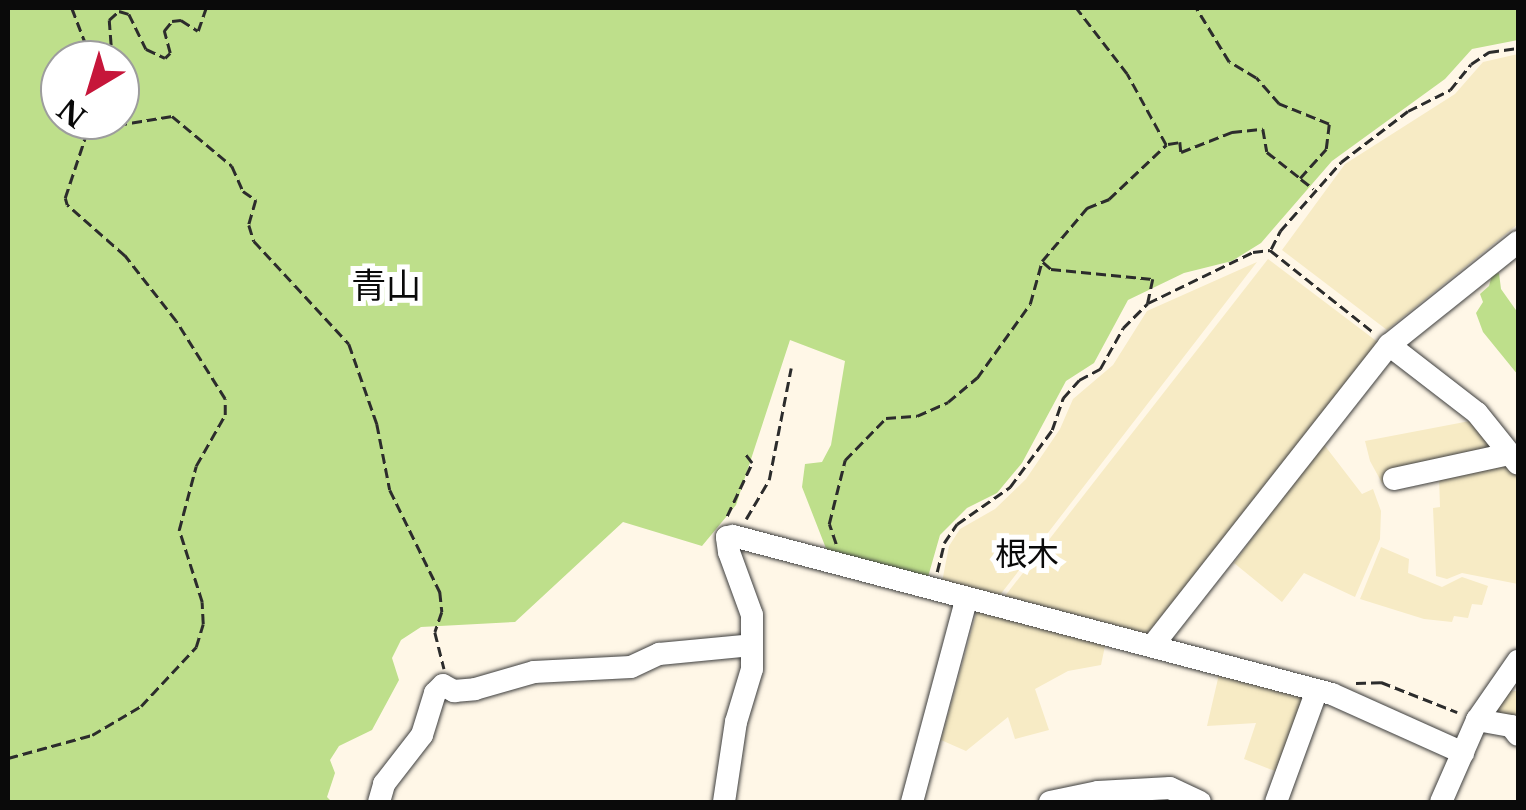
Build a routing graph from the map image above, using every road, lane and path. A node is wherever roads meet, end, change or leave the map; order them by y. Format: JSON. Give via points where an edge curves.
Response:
{"nodes":[{"id":1,"x":72,"y":8,"type":"edge"},
{"id":2,"x":206,"y":8,"type":"edge"},
{"id":3,"x":1076,"y":8,"type":"edge"},
{"id":4,"x":1196,"y":8,"type":"edge"},
{"id":5,"x":84,"y":40,"type":"edge"},
{"id":6,"x":110,"y":40,"type":"edge"},
{"id":7,"x":1518,"y":48,"type":"edge"},
{"id":8,"x":140,"y":121,"type":"edge"},
{"id":9,"x":84,"y":140,"type":"edge"},
{"id":10,"x":1166,"y":145,"type":"junction"},
{"id":11,"x":1300,"y":178,"type":"junction"},
{"id":12,"x":1314,"y":189,"type":"junction"},
{"id":13,"x":1518,"y":242,"type":"edge"},
{"id":14,"x":1270,"y":250,"type":"junction"},
{"id":15,"x":1042,"y":261,"type":"junction"},
{"id":16,"x":1148,"y":303,"type":"junction"},
{"id":17,"x":1389,"y":345,"type":"junction"},
{"id":18,"x":791,"y":368,"type":"dead end"},
{"id":19,"x":745,"y":454,"type":"dead end"},
{"id":20,"x":1514,"y":459,"type":"edge"},
{"id":21,"x":1394,"y":479,"type":"dead end"},
{"id":22,"x":730,"y":537,"type":"junction"},
{"id":23,"x":844,"y":569,"type":"junction"},
{"id":24,"x":932,"y":588,"type":"junction"},
{"id":25,"x":966,"y":600,"type":"junction"},
{"id":26,"x":752,"y":645,"type":"junction"},
{"id":27,"x":1154,"y":645,"type":"junction"},
{"id":28,"x":1518,"y":660,"type":"edge"},
{"id":29,"x":443,"y":685,"type":"junction"},
{"id":30,"x":1324,"y":692,"type":"junction"},
{"id":31,"x":1476,"y":720,"type":"junction"},
{"id":32,"x":1518,"y":735,"type":"edge"},
{"id":33,"x":1463,"y":753,"type":"junction"},
{"id":34,"x":8,"y":758,"type":"edge"},
{"id":35,"x":379,"y":802,"type":"edge"},
{"id":36,"x":724,"y":802,"type":"edge"},
{"id":37,"x":912,"y":802,"type":"edge"},
{"id":38,"x":1050,"y":802,"type":"edge"},
{"id":39,"x":1200,"y":802,"type":"edge"},
{"id":40,"x":1276,"y":802,"type":"edge"},
{"id":41,"x":1441,"y":802,"type":"edge"}],
"edges":[{"from":1,"to":5,"type":"path"},
{"from":2,"to":6,"type":"path","via":[[198,31],[172,20],[164,31],[170,53],[165,58],[146,49],[128,14],[119,11],[109,20]]},
{"from":3,"to":10,"type":"path","via":[[1127,74]]},
{"from":4,"to":11,"type":"path","via":[[1229,62],[1256,78],[1279,104],[1329,124],[1326,150]]},
{"from":7,"to":12,"type":"path","via":[[1489,52],[1471,64],[1450,90],[1408,112]]},
{"from":8,"to":29,"type":"path","via":[[172,116],[232,166],[243,191],[256,200],[249,225],[254,241],[349,344],[373,410],[390,490],[440,592],[434,632]]},
{"from":9,"to":34,"type":"path","via":[[68,204],[125,256],[225,399],[225,415],[196,466],[179,530],[203,624],[196,647],[141,706],[92,734]]},
{"from":10,"to":11,"type":"path","via":[[1180,142],[1181,152],[1232,132],[1263,129],[1267,152]]},
{"from":10,"to":15,"type":"path","via":[[1109,199],[1088,208]]},
{"from":11,"to":12,"type":"path"},
{"from":12,"to":14,"type":"path"},
{"from":13,"to":17,"type":"street"},
{"from":14,"to":16,"type":"path","via":[[1252,252]]},
{"from":14,"to":17,"type":"path"},
{"from":15,"to":16,"type":"path","via":[[1051,269],[1153,279]]},
{"from":15,"to":23,"type":"path","via":[[1030,304],[978,378],[917,416],[886,418],[844,460],[830,524]]},
{"from":16,"to":24,"type":"path","via":[[1100,370],[1064,398],[1052,430],[1010,488],[957,524],[944,543]]},
{"from":17,"to":20,"type":"street","via":[[1477,412]]},
{"from":17,"to":27,"type":"street"},
{"from":18,"to":22,"type":"path","via":[[769,480],[758,505]]},
{"from":19,"to":22,"type":"path","via":[[752,463],[728,508]]},
{"from":20,"to":21,"type":"street"},
{"from":22,"to":23,"type":"street"},
{"from":22,"to":26,"type":"street","via":[[752,615]]},
{"from":23,"to":24,"type":"street"},
{"from":24,"to":25,"type":"street"},
{"from":25,"to":27,"type":"street"},
{"from":25,"to":37,"type":"street"},
{"from":26,"to":29,"type":"street","via":[[659,654],[632,667],[534,672],[475,689]]},
{"from":26,"to":36,"type":"street"},
{"from":27,"to":30,"type":"street"},
{"from":28,"to":31,"type":"street"},
{"from":29,"to":35,"type":"street","via":[[422,735],[384,784]]},
{"from":30,"to":31,"type":"path","via":[[1381,682]]},
{"from":30,"to":33,"type":"street"},
{"from":30,"to":40,"type":"street"},
{"from":31,"to":32,"type":"street","via":[[1511,726]]},
{"from":31,"to":33,"type":"street"},
{"from":33,"to":41,"type":"street"},
{"from":38,"to":39,"type":"street","via":[[1170,788]]}]}
